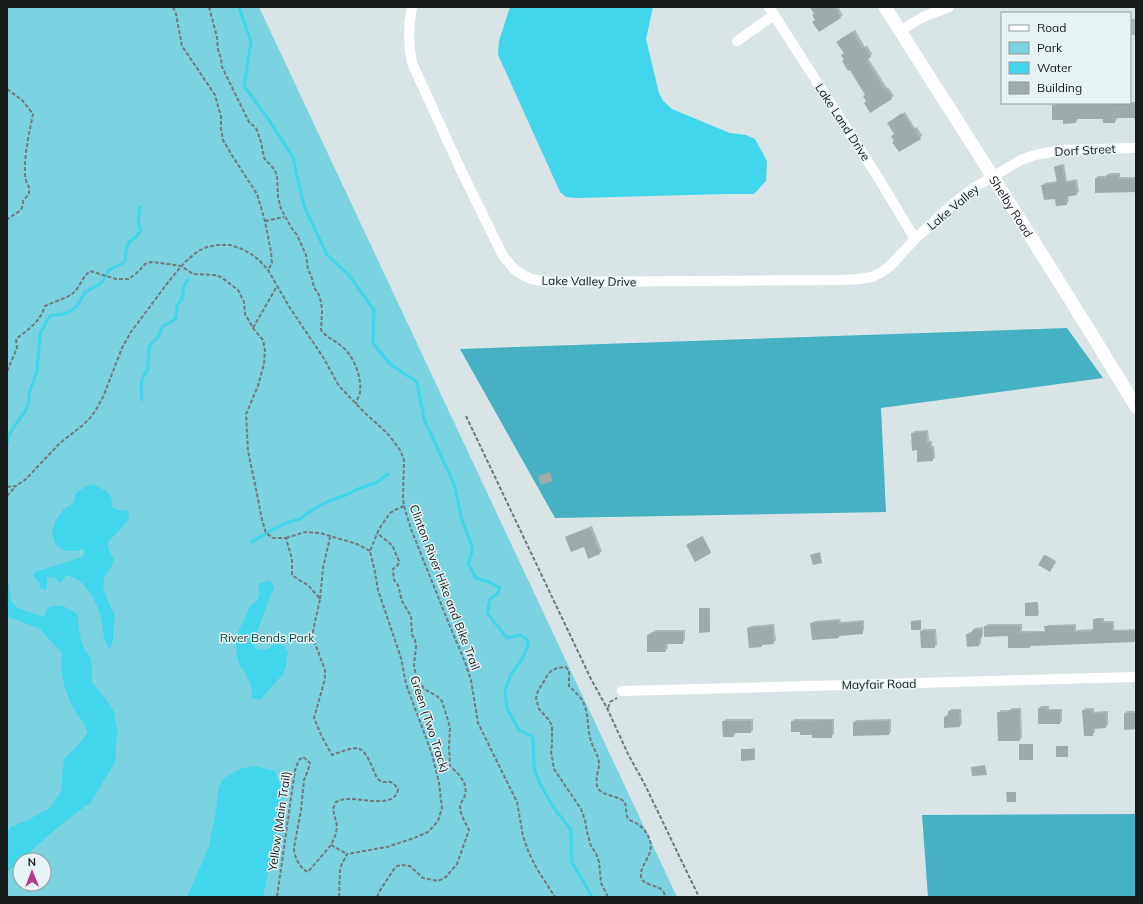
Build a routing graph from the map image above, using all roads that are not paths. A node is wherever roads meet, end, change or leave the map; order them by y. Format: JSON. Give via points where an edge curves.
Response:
{"nodes":[{"id":1,"x":412,"y":7,"type":"edge"},
{"id":2,"x":885,"y":7,"type":"edge"},
{"id":3,"x":949,"y":7,"type":"edge"},
{"id":4,"x":772,"y":11,"type":"edge"},
{"id":5,"x":900,"y":31,"type":"junction"},
{"id":6,"x":737,"y":41,"type":"dead end"},
{"id":7,"x":1136,"y":148,"type":"edge"},
{"id":8,"x":992,"y":177,"type":"junction"},
{"id":9,"x":915,"y":239,"type":"junction"},
{"id":10,"x":1136,"y":407,"type":"edge"},
{"id":11,"x":1136,"y":677,"type":"edge"},
{"id":12,"x":622,"y":691,"type":"road end"}],
"edges":[{"from":1,"to":9,"type":"street","name":"Lake Valley Drive","via":[[408,34],[415,71],[503,256],[515,270],[531,279],[554,282],[859,279],[882,272]]},
{"from":2,"to":5,"type":"street","name":"Shelby Road"},
{"from":3,"to":5,"type":"street","via":[[924,17]]},
{"from":4,"to":6,"type":"street"},
{"from":4,"to":9,"type":"street","name":"Lake Land Drive"},
{"from":5,"to":8,"type":"street","name":"Shelby Road"},
{"from":7,"to":8,"type":"street","name":"Dorf Street","via":[[1051,151],[1021,160]]},
{"from":8,"to":9,"type":"street","name":"Lake Valley","via":[[955,202]]},
{"from":8,"to":10,"type":"street","name":"Shelby Road"},
{"from":11,"to":12,"type":"street","name":"Mayfair Road"}]}
